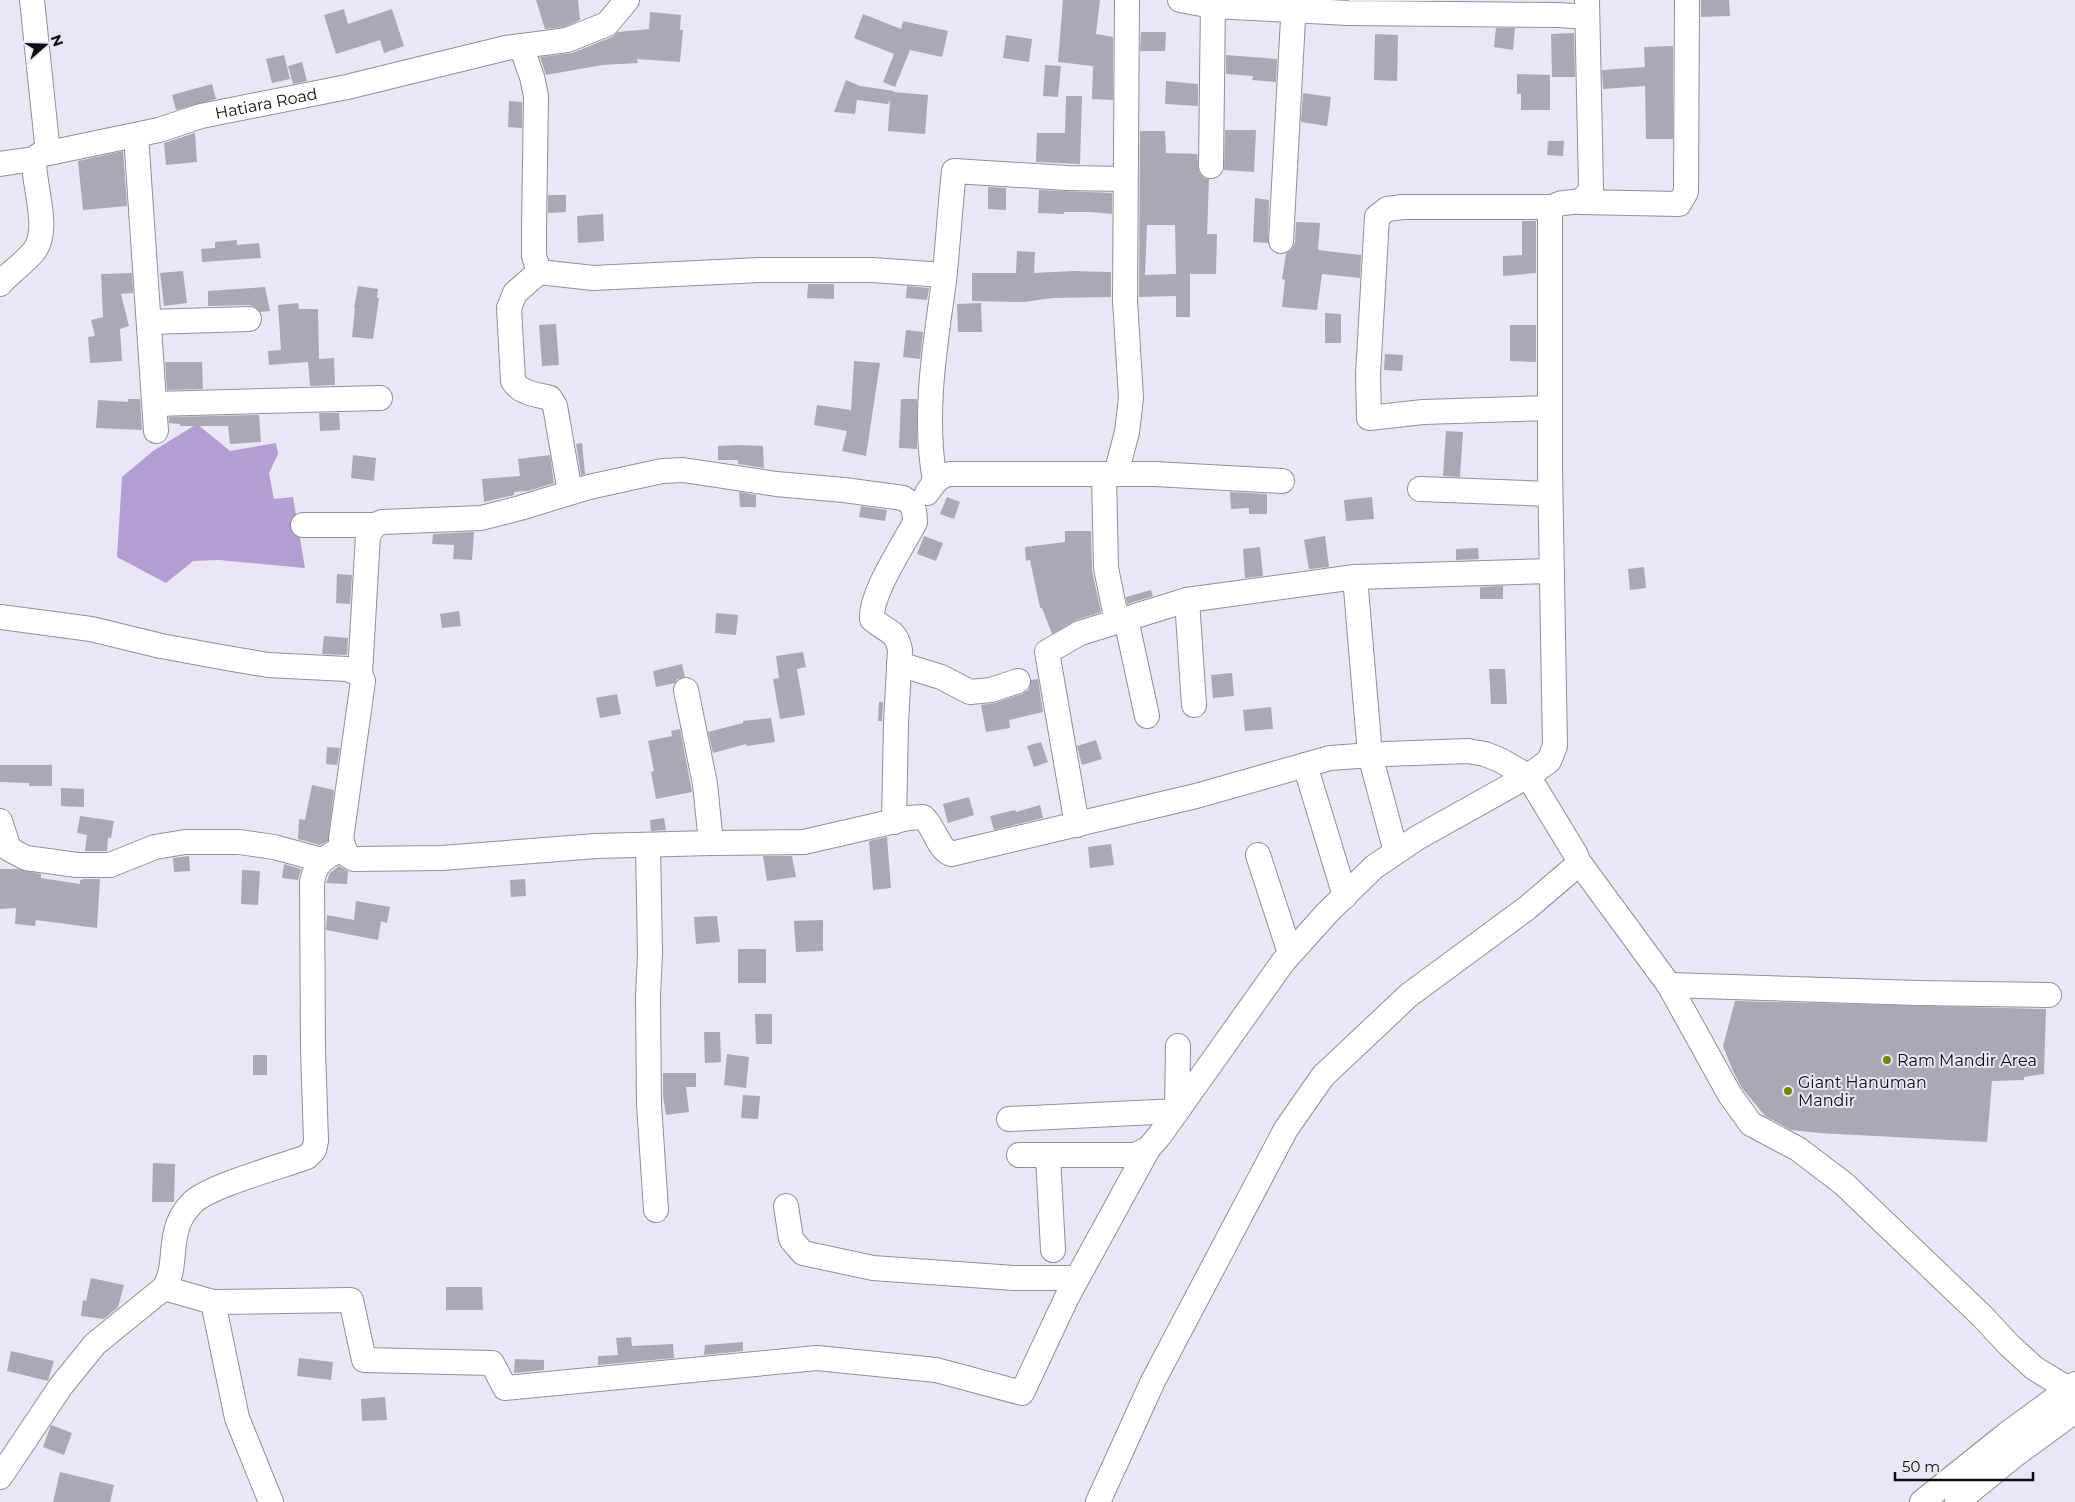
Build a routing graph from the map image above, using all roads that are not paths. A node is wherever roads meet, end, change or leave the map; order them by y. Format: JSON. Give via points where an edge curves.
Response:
{"nodes":[{"id":1,"x":32,"y":0,"type":"edge"},
{"id":2,"x":627,"y":0,"type":"edge"},
{"id":3,"x":1127,"y":0,"type":"edge"},
{"id":4,"x":1180,"y":0,"type":"edge"},
{"id":5,"x":1688,"y":0,"type":"edge"},
{"id":6,"x":1213,"y":3,"type":"edge"},
{"id":7,"x":1294,"y":5,"type":"edge"},
{"id":8,"x":1587,"y":9,"type":"edge"},
{"id":9,"x":521,"y":46,"type":"junction"},
{"id":10,"x":136,"y":135,"type":"junction"},
{"id":11,"x":41,"y":156,"type":"junction"},
{"id":12,"x":0,"y":164,"type":"edge"},
{"id":13,"x":1212,"y":166,"type":"dead end"},
{"id":14,"x":1125,"y":179,"type":"junction"},
{"id":15,"x":1580,"y":202,"type":"junction"},
{"id":16,"x":1552,"y":207,"type":"junction"},
{"id":17,"x":1281,"y":241,"type":"dead end"},
{"id":18,"x":539,"y":272,"type":"junction"},
{"id":19,"x":944,"y":275,"type":"junction"},
{"id":20,"x":0,"y":284,"type":"edge"},
{"id":21,"x":249,"y":319,"type":"dead end"},
{"id":22,"x":149,"y":322,"type":"junction"},
{"id":23,"x":380,"y":398,"type":"dead end"},
{"id":24,"x":155,"y":404,"type":"junction"},
{"id":25,"x":1550,"y":408,"type":"junction"},
{"id":26,"x":156,"y":431,"type":"dead end"},
{"id":27,"x":1110,"y":474,"type":"junction"},
{"id":28,"x":935,"y":481,"type":"junction"},
{"id":29,"x":1282,"y":481,"type":"dead end"},
{"id":30,"x":1420,"y":489,"type":"dead end"},
{"id":31,"x":570,"y":492,"type":"junction"},
{"id":32,"x":1550,"y":494,"type":"junction"},
{"id":33,"x":915,"y":511,"type":"junction"},
{"id":34,"x":375,"y":524,"type":"junction"},
{"id":35,"x":302,"y":525,"type":"dead end"},
{"id":36,"x":1552,"y":571,"type":"junction"},
{"id":37,"x":1355,"y":577,"type":"junction"},
{"id":38,"x":1187,"y":600,"type":"junction"},
{"id":39,"x":0,"y":617,"type":"edge"},
{"id":40,"x":1121,"y":620,"type":"junction"},
{"id":41,"x":899,"y":664,"type":"junction"},
{"id":42,"x":360,"y":674,"type":"junction"},
{"id":43,"x":1018,"y":681,"type":"dead end"},
{"id":44,"x":686,"y":690,"type":"dead end"},
{"id":45,"x":1194,"y":705,"type":"dead end"},
{"id":46,"x":1147,"y":716,"type":"dead end"},
{"id":47,"x":1370,"y":755,"type":"junction"},
{"id":48,"x":1305,"y":765,"type":"junction"},
{"id":49,"x":1530,"y":780,"type":"junction"},
{"id":50,"x":0,"y":821,"type":"edge"},
{"id":51,"x":894,"y":822,"type":"junction"},
{"id":52,"x":1077,"y":825,"type":"junction"},
{"id":53,"x":711,"y":843,"type":"junction"},
{"id":54,"x":648,"y":845,"type":"junction"},
{"id":55,"x":342,"y":848,"type":"junction"},
{"id":56,"x":1396,"y":852,"type":"junction"},
{"id":57,"x":1574,"y":853,"type":"junction"},
{"id":58,"x":1258,"y":855,"type":"dead end"},
{"id":59,"x":322,"y":860,"type":"junction"},
{"id":60,"x":1345,"y":896,"type":"junction"},
{"id":61,"x":1290,"y":954,"type":"junction"},
{"id":62,"x":1669,"y":985,"type":"junction"},
{"id":63,"x":2049,"y":995,"type":"dead end"},
{"id":64,"x":1178,"y":1046,"type":"dead end"},
{"id":65,"x":1177,"y":1111,"type":"junction"},
{"id":66,"x":1009,"y":1119,"type":"dead end"},
{"id":67,"x":1148,"y":1149,"type":"junction"},
{"id":68,"x":1019,"y":1156,"type":"dead end"},
{"id":69,"x":1048,"y":1156,"type":"junction"},
{"id":70,"x":786,"y":1206,"type":"dead end"},
{"id":71,"x":656,"y":1210,"type":"dead end"},
{"id":72,"x":1053,"y":1250,"type":"dead end"},
{"id":73,"x":1077,"y":1278,"type":"junction"},
{"id":74,"x":164,"y":1288,"type":"junction"},
{"id":75,"x":213,"y":1302,"type":"junction"},
{"id":76,"x":2073,"y":1388,"type":"edge"},
{"id":77,"x":2062,"y":1412,"type":"edge"},
{"id":78,"x":2012,"y":1444,"type":"junction"},
{"id":79,"x":0,"y":1477,"type":"edge"},
{"id":80,"x":271,"y":1502,"type":"edge"},
{"id":81,"x":1098,"y":1502,"type":"edge"},
{"id":82,"x":1922,"y":1502,"type":"edge"},
{"id":83,"x":1957,"y":1502,"type":"edge"}],
"edges":[{"from":1,"to":11,"type":"street"},
{"from":2,"to":9,"type":"street","name":"Hatiara Road","via":[[608,24],[590,32],[567,40]]},
{"from":3,"to":14,"type":"street"},
{"from":4,"to":6,"type":"street"},
{"from":5,"to":15,"type":"street","via":[[1686,192],[1679,204]]},
{"from":6,"to":7,"type":"street"},
{"from":6,"to":13,"type":"street"},
{"from":7,"to":8,"type":"street","via":[[1348,13]]},
{"from":7,"to":17,"type":"street"},
{"from":8,"to":15,"type":"street","via":[[1591,188],[1588,196]]},
{"from":9,"to":10,"type":"street","name":"Hatiara Road","via":[[347,87],[201,116]]},
{"from":9,"to":18,"type":"street","via":[[536,96],[534,256]]},
{"from":10,"to":11,"type":"street","name":"Hatiara Road"},
{"from":10,"to":22,"type":"street"},
{"from":11,"to":12,"type":"street","name":"Hatiara Road"},
{"from":11,"to":20,"type":"street","via":[[34,173],[42,222],[40,241]]},
{"from":14,"to":19,"type":"street","via":[[954,171]]},
{"from":14,"to":27,"type":"street","via":[[1125,300],[1131,398],[1127,432]]},
{"from":15,"to":16,"type":"street","via":[[1559,203]]},
{"from":16,"to":25,"type":"street"},
{"from":16,"to":25,"type":"street","via":[[1403,207],[1387,209],[1377,217],[1368,375],[1369,418],[1423,412]]},
{"from":18,"to":19,"type":"street","via":[[593,278],[760,270],[872,270]]},
{"from":18,"to":31,"type":"street","via":[[515,293],[509,308],[514,381],[524,392],[550,398]]},
{"from":19,"to":28,"type":"street","via":[[933,365],[930,433]]},
{"from":21,"to":22,"type":"street"},
{"from":22,"to":24,"type":"street"},
{"from":23,"to":24,"type":"street"},
{"from":24,"to":26,"type":"street"},
{"from":25,"to":32,"type":"street"},
{"from":27,"to":28,"type":"street","via":[[950,474]]},
{"from":27,"to":29,"type":"street"},
{"from":27,"to":40,"type":"street","via":[[1106,568]]},
{"from":28,"to":33,"type":"street"},
{"from":30,"to":32,"type":"street"},
{"from":31,"to":33,"type":"street","via":[[644,474],[683,470],[904,498]]},
{"from":31,"to":34,"type":"street","via":[[481,518]]},
{"from":32,"to":36,"type":"street"},
{"from":33,"to":41,"type":"street","via":[[915,522],[876,595],[872,609],[872,619],[898,640]]},
{"from":34,"to":35,"type":"street"},
{"from":34,"to":42,"type":"street","via":[[368,536]]},
{"from":36,"to":37,"type":"street"},
{"from":36,"to":49,"type":"street","via":[[1555,746],[1549,761]]},
{"from":37,"to":38,"type":"street"},
{"from":37,"to":47,"type":"street"},
{"from":38,"to":40,"type":"street"},
{"from":38,"to":45,"type":"street"},
{"from":39,"to":42,"type":"street","via":[[91,629],[240,660],[347,669]]},
{"from":40,"to":46,"type":"street"},
{"from":40,"to":52,"type":"street","via":[[1080,633],[1047,652]]},
{"from":41,"to":43,"type":"street","via":[[941,677],[970,692],[991,690]]},
{"from":41,"to":51,"type":"street"},
{"from":42,"to":55,"type":"street","via":[[362,681]]},
{"from":44,"to":53,"type":"street","via":[[702,767]]},
{"from":47,"to":48,"type":"street","via":[[1330,758]]},
{"from":47,"to":49,"type":"street","via":[[1468,751],[1500,760]]},
{"from":47,"to":56,"type":"street"},
{"from":48,"to":52,"type":"street"},
{"from":48,"to":60,"type":"street"},
{"from":49,"to":56,"type":"street","via":[[1451,818]]},
{"from":49,"to":57,"type":"street"},
{"from":50,"to":59,"type":"street","via":[[9,850],[26,858],[77,865],[110,865],[155,847],[185,842],[239,842],[274,847]]},
{"from":51,"to":52,"type":"street","via":[[922,817],[930,823],[944,851],[951,854]]},
{"from":51,"to":53,"type":"street","via":[[804,842]]},
{"from":53,"to":54,"type":"street"},
{"from":54,"to":55,"type":"street","via":[[442,858],[354,859]]},
{"from":54,"to":71,"type":"street","via":[[649,1104]]},
{"from":55,"to":59,"type":"street"},
{"from":56,"to":60,"type":"street","via":[[1374,867]]},
{"from":57,"to":62,"type":"street"},
{"from":57,"to":81,"type":"street","via":[[1569,873],[1410,995],[1323,1076],[1286,1129],[1153,1381]]},
{"from":58,"to":61,"type":"street"},
{"from":59,"to":74,"type":"street","via":[[314,871],[312,882],[314,1150],[307,1157],[205,1194],[194,1202],[184,1213],[176,1231],[169,1280]]},
{"from":60,"to":61,"type":"street"},
{"from":61,"to":65,"type":"street"},
{"from":62,"to":63,"type":"street"},
{"from":62,"to":76,"type":"street","via":[[1730,1095],[1751,1124],[1798,1149],[1844,1184],[2009,1346],[2034,1368]]},
{"from":64,"to":65,"type":"street"},
{"from":65,"to":66,"type":"street"},
{"from":65,"to":67,"type":"street"},
{"from":67,"to":69,"type":"street","via":[[1135,1155]]},
{"from":67,"to":73,"type":"street"},
{"from":68,"to":69,"type":"street"},
{"from":69,"to":72,"type":"street"},
{"from":70,"to":73,"type":"street","via":[[791,1239],[803,1253],[873,1268],[1014,1278]]},
{"from":73,"to":75,"type":"street","via":[[1022,1393],[936,1370],[817,1358],[505,1388],[492,1363],[364,1360],[350,1300]]},
{"from":74,"to":75,"type":"street"},
{"from":74,"to":79,"type":"street","via":[[95,1344],[61,1386]]},
{"from":75,"to":80,"type":"street","via":[[237,1418]]},
{"from":76,"to":77,"type":"street"},
{"from":77,"to":78,"type":"street"},
{"from":78,"to":82,"type":"street"},
{"from":78,"to":83,"type":"street"}]}
